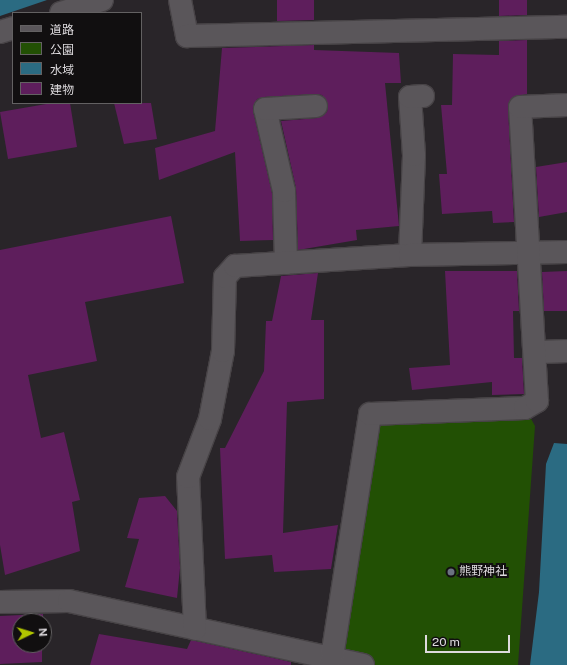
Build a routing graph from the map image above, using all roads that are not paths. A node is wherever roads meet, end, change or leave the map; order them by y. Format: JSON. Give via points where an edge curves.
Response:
{"nodes":[{"id":1,"x":102,"y":0,"type":"edge"},
{"id":2,"x":180,"y":0,"type":"edge"},
{"id":3,"x":64,"y":12,"type":"edge"},
{"id":4,"x":567,"y":27,"type":"edge"},
{"id":5,"x":12,"y":28,"type":"edge"},
{"id":6,"x":0,"y":32,"type":"edge"},
{"id":7,"x":423,"y":96,"type":"dead end"},
{"id":8,"x":567,"y":105,"type":"edge"},
{"id":9,"x":316,"y":106,"type":"dead end"},
{"id":10,"x":567,"y":252,"type":"edge"},
{"id":11,"x":530,"y":253,"type":"junction"},
{"id":12,"x":410,"y":255,"type":"junction"},
{"id":13,"x":286,"y":263,"type":"junction"},
{"id":14,"x":567,"y":351,"type":"edge"},
{"id":15,"x":537,"y":352,"type":"junction"},
{"id":16,"x":0,"y":602,"type":"edge"},
{"id":17,"x":195,"y":629,"type":"junction"},
{"id":18,"x":332,"y":657,"type":"junction"},
{"id":19,"x":363,"y":665,"type":"edge"}],
"edges":[{"from":1,"to":3,"type":"street"},
{"from":2,"to":4,"type":"street","via":[[187,36]]},
{"from":5,"to":6,"type":"street"},
{"from":7,"to":12,"type":"street","via":[[410,97],[414,155]]},
{"from":8,"to":11,"type":"street","via":[[520,107]]},
{"from":9,"to":13,"type":"street","via":[[265,109],[284,191]]},
{"from":10,"to":11,"type":"street"},
{"from":11,"to":12,"type":"street"},
{"from":11,"to":15,"type":"street"},
{"from":12,"to":13,"type":"street"},
{"from":13,"to":17,"type":"street","via":[[235,266],[225,277],[223,351],[210,419],[188,477]]},
{"from":14,"to":15,"type":"street"},
{"from":15,"to":18,"type":"street","via":[[537,401],[525,408],[370,414]]},
{"from":16,"to":17,"type":"street","via":[[69,601]]},
{"from":17,"to":18,"type":"street"},
{"from":18,"to":19,"type":"street"}]}
